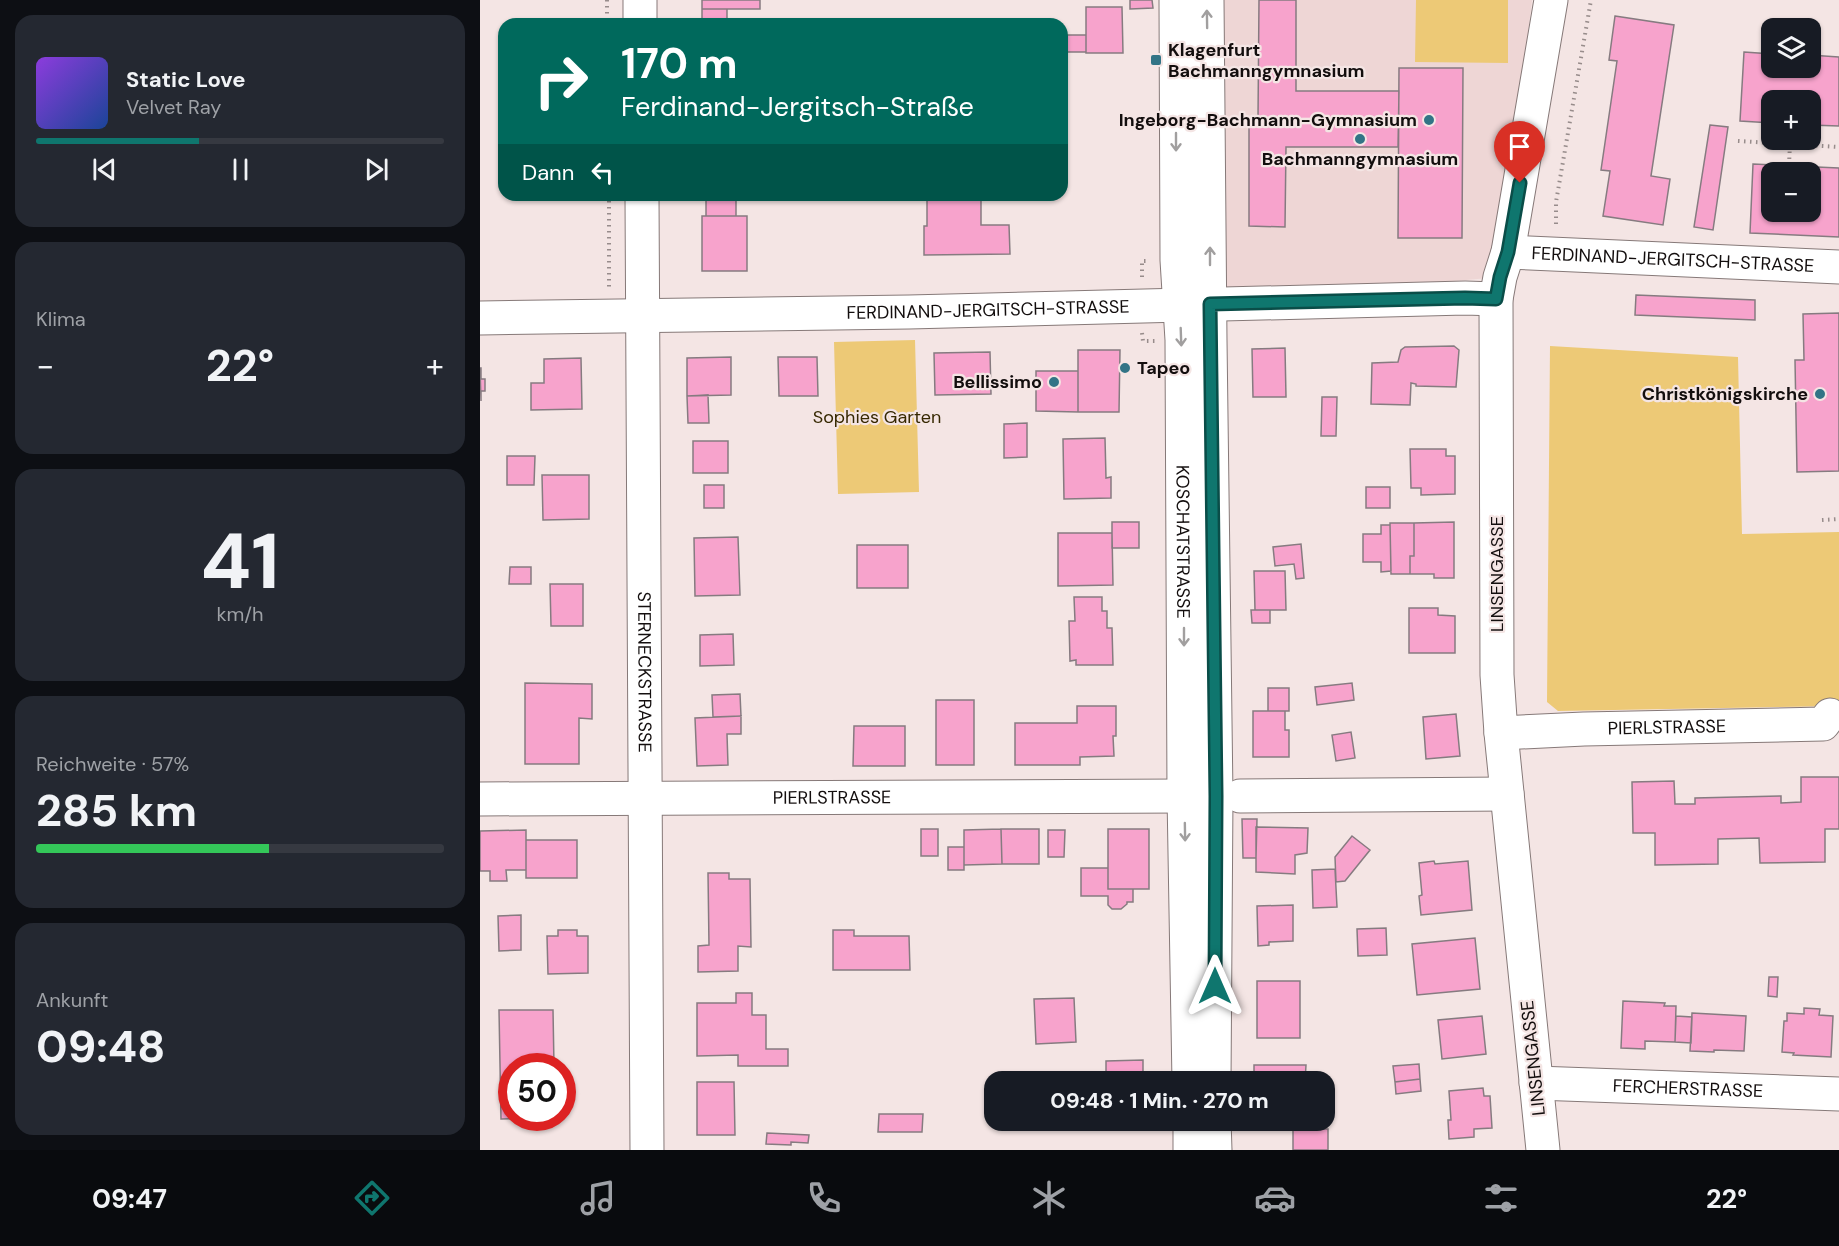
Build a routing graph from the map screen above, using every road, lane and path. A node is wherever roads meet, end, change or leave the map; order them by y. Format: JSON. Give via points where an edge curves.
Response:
{"nodes":[{"id":1,"x":607,"y":0,"type":"edge"},
{"id":2,"x":640,"y":0,"type":"edge"},
{"id":3,"x":1176,"y":0,"type":"edge"},
{"id":4,"x":1207,"y":0,"type":"edge"},
{"id":5,"x":1551,"y":0,"type":"edge"},
{"id":6,"x":1591,"y":0,"type":"edge"},
{"id":7,"x":607,"y":18,"type":"edge"},
{"id":8,"x":640,"y":18,"type":"edge"},
{"id":9,"x":1738,"y":141,"type":"dead end"},
{"id":10,"x":1761,"y":141,"type":"edge"},
{"id":11,"x":1821,"y":146,"type":"edge"},
{"id":12,"x":1839,"y":147,"type":"edge"},
{"id":13,"x":609,"y":201,"type":"edge"},
{"id":14,"x":642,"y":201,"type":"edge"},
{"id":15,"x":1508,"y":252,"type":"junction"},
{"id":16,"x":1556,"y":254,"type":"junction"},
{"id":17,"x":1839,"y":267,"type":"edge"},
{"id":18,"x":1496,"y":299,"type":"junction"},
{"id":19,"x":1195,"y":304,"type":"junction"},
{"id":20,"x":610,"y":316,"type":"junction"},
{"id":21,"x":644,"y":316,"type":"junction"},
{"id":22,"x":480,"y":318,"type":"edge"},
{"id":23,"x":1142,"y":330,"type":"dead end"},
{"id":24,"x":1159,"y":341,"type":"dead end"},
{"id":25,"x":1839,"y":519,"type":"edge"},
{"id":26,"x":1822,"y":520,"type":"dead end"},
{"id":27,"x":1830,"y":715,"type":"dead end"},
{"id":28,"x":1501,"y":733,"type":"junction"},
{"id":29,"x":1507,"y":794,"type":"junction"},
{"id":30,"x":1184,"y":796,"type":"junction"},
{"id":31,"x":1240,"y":796,"type":"dead end"},
{"id":32,"x":645,"y":798,"type":"junction"},
{"id":33,"x":480,"y":799,"type":"edge"},
{"id":34,"x":1189,"y":1071,"type":"edge"},
{"id":35,"x":1214,"y":1071,"type":"edge"},
{"id":36,"x":1536,"y":1083,"type":"junction"},
{"id":37,"x":1839,"y":1094,"type":"edge"},
{"id":38,"x":1190,"y":1131,"type":"edge"},
{"id":39,"x":1214,"y":1131,"type":"edge"},
{"id":40,"x":647,"y":1150,"type":"edge"},
{"id":41,"x":1190,"y":1150,"type":"edge"},
{"id":42,"x":1215,"y":1150,"type":"edge"},
{"id":43,"x":1543,"y":1150,"type":"edge"}],
"edges":[{"from":1,"to":7,"type":"path"},
{"from":2,"to":8,"type":"street"},
{"from":3,"to":19,"type":"street","name":"KOSCHATSTRASSE","one_way":true,"via":[[1177,260]]},
{"from":19,"to":4,"type":"street","name":"KOSCHATSTRASSE","one_way":true},
{"from":5,"to":15,"type":"street","name":"LINSENGASSE"},
{"from":6,"to":16,"type":"path","via":[[1556,202]]},
{"from":9,"to":10,"type":"path"},
{"from":11,"to":12,"type":"path"},
{"from":13,"to":20,"type":"path"},
{"from":14,"to":21,"type":"street","name":"STERNECKSTRASSE"},
{"from":15,"to":16,"type":"street","name":"FERDINAND-JERGITSCH-STRASSE"},
{"from":15,"to":18,"type":"street","name":"LINSENGASSE"},
{"from":16,"to":17,"type":"street","name":"FERDINAND-JERGITSCH-STRASSE"},
{"from":18,"to":19,"type":"street","name":"FERDINAND-JERGITSCH-STRASSE"},
{"from":18,"to":28,"type":"street","name":"LINSENGASSE","via":[[1497,663]]},
{"from":19,"to":21,"type":"street","name":"FERDINAND-JERGITSCH-STRASSE"},
{"from":19,"to":30,"type":"street","name":"KOSCHATSTRASSE","one_way":true,"via":[[1182,340]]},
{"from":19,"to":35,"type":"street","name":"KOSCHATSTRASSE","via":[[1216,796]]},
{"from":20,"to":21,"type":"street","name":"FERDINAND-JERGITSCH-STRASSE"},
{"from":20,"to":22,"type":"street","name":"FERDINAND-JERGITSCH-STRASSE"},
{"from":21,"to":32,"type":"street","name":"STERNECKSTRASSE"},
{"from":23,"to":24,"type":"path","via":[[1143,341]]},
{"from":25,"to":26,"type":"path"},
{"from":27,"to":28,"type":"street","name":"PIERLSTRASSE","via":[[1823,724]]},
{"from":28,"to":29,"type":"street","name":"LINSENGASSE"},
{"from":29,"to":31,"type":"street"},
{"from":29,"to":36,"type":"street","name":"LINSENGASSE"},
{"from":30,"to":32,"type":"street","name":"PIERLSTRASSE"},
{"from":30,"to":34,"type":"street","name":"KOSCHATSTRASSE","one_way":true},
{"from":32,"to":33,"type":"street","name":"PIERLSTRASSE"},
{"from":32,"to":40,"type":"street","name":"STERNECKSTRASSE"},
{"from":36,"to":37,"type":"street","name":"FERCHERSTRASSE"},
{"from":36,"to":43,"type":"street","name":"LINSENGASSE"},
{"from":38,"to":41,"type":"street"},
{"from":39,"to":42,"type":"street"}]}
